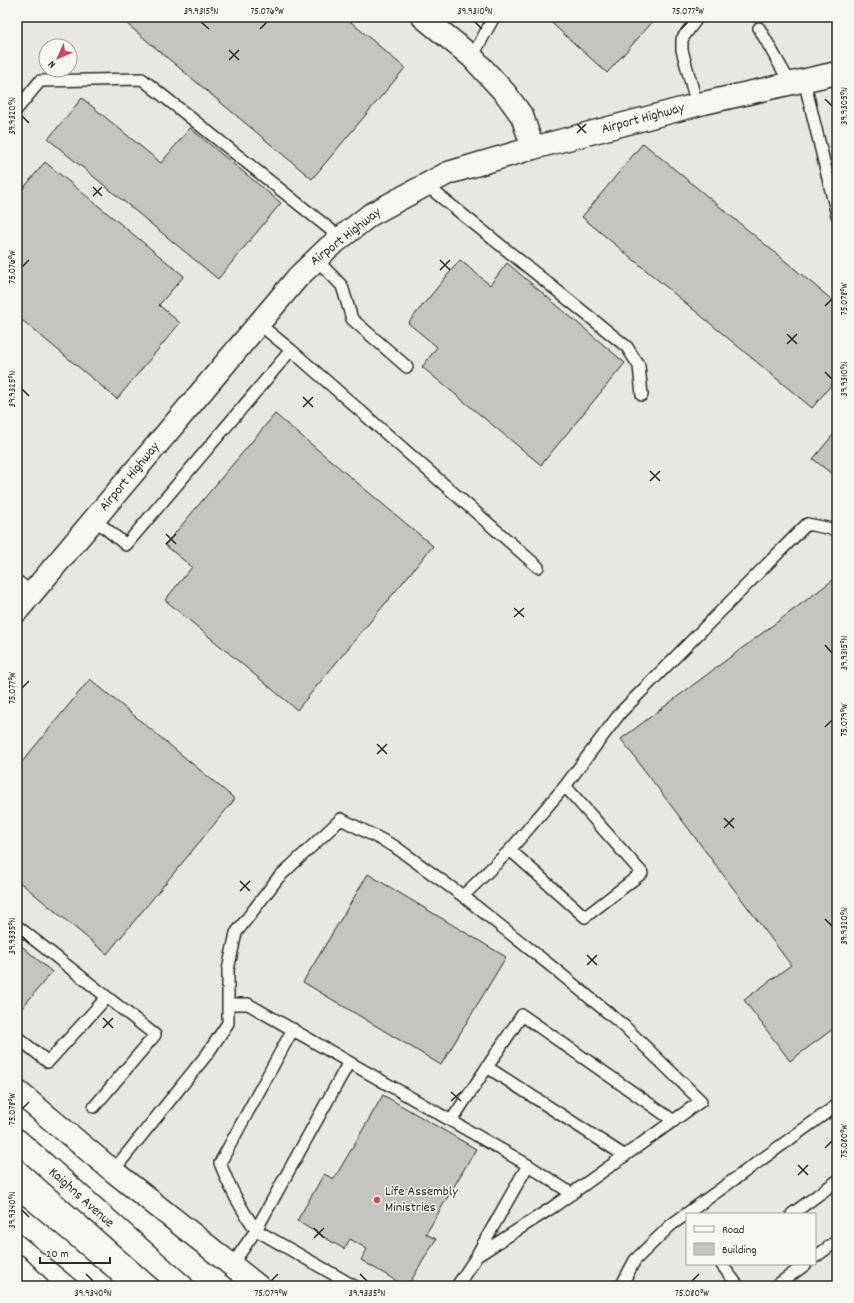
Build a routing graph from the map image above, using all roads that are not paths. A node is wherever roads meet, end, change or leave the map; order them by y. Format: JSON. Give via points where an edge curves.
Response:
{"nodes":[{"id":1,"x":423,"y":17,"type":"edge"},
{"id":2,"x":494,"y":17,"type":"edge"},
{"id":3,"x":698,"y":17,"type":"edge"},
{"id":4,"x":759,"y":28,"type":"dead end"},
{"id":5,"x":472,"y":57,"type":"junction"},
{"id":6,"x":837,"y":73,"type":"edge"},
{"id":7,"x":797,"y":82,"type":"junction"},
{"id":8,"x":697,"y":105,"type":"junction"},
{"id":9,"x":17,"y":109,"type":"edge"},
{"id":10,"x":533,"y":148,"type":"junction"},
{"id":11,"x":426,"y":185,"type":"junction"},
{"id":12,"x":837,"y":215,"type":"edge"},
{"id":13,"x":341,"y":238,"type":"junction"},
{"id":14,"x":316,"y":259,"type":"junction"},
{"id":15,"x":258,"y":324,"type":"junction"},
{"id":16,"x":291,"y":350,"type":"junction"},
{"id":17,"x":407,"y":367,"type":"dead end"},
{"id":18,"x":642,"y":395,"type":"dead end"},
{"id":19,"x":94,"y":519,"type":"junction"},
{"id":20,"x":837,"y":530,"type":"edge"},
{"id":21,"x":538,"y":567,"type":"dead end"},
{"id":22,"x":25,"y":587,"type":"edge"},
{"id":23,"x":17,"y":611,"type":"edge"},
{"id":24,"x":564,"y":786,"type":"junction"},
{"id":25,"x":510,"y":850,"type":"junction"},
{"id":26,"x":463,"y":896,"type":"junction"},
{"id":27,"x":17,"y":926,"type":"edge"},
{"id":28,"x":107,"y":997,"type":"junction"},
{"id":29,"x":228,"y":1004,"type":"junction"},
{"id":30,"x":293,"y":1029,"type":"junction"},
{"id":31,"x":17,"y":1037,"type":"edge"},
{"id":32,"x":350,"y":1062,"type":"junction"},
{"id":33,"x":487,"y":1067,"type":"junction"},
{"id":34,"x":17,"y":1091,"type":"edge"},
{"id":35,"x":837,"y":1105,"type":"edge"},
{"id":36,"x":94,"y":1107,"type":"dead end"},
{"id":37,"x":451,"y":1121,"type":"junction"},
{"id":38,"x":674,"y":1121,"type":"junction"},
{"id":39,"x":17,"y":1140,"type":"edge"},
{"id":40,"x":625,"y":1156,"type":"junction"},
{"id":41,"x":528,"y":1165,"type":"junction"},
{"id":42,"x":113,"y":1170,"type":"junction"},
{"id":43,"x":837,"y":1181,"type":"edge"},
{"id":44,"x":572,"y":1194,"type":"junction"},
{"id":45,"x":689,"y":1213,"type":"edge"},
{"id":46,"x":793,"y":1213,"type":"edge"},
{"id":47,"x":686,"y":1215,"type":"edge"},
{"id":48,"x":17,"y":1216,"type":"edge"},
{"id":49,"x":256,"y":1230,"type":"junction"},
{"id":50,"x":837,"y":1241,"type":"edge"},
{"id":51,"x":476,"y":1256,"type":"junction"},
{"id":52,"x":816,"y":1256,"type":"edge"},
{"id":53,"x":232,"y":1265,"type":"junction"},
{"id":54,"x":723,"y":1265,"type":"edge"},
{"id":55,"x":805,"y":1265,"type":"edge"},
{"id":56,"x":17,"y":1266,"type":"edge"},
{"id":57,"x":37,"y":1286,"type":"edge"},
{"id":58,"x":101,"y":1286,"type":"edge"},
{"id":59,"x":182,"y":1286,"type":"edge"},
{"id":60,"x":258,"y":1286,"type":"edge"},
{"id":61,"x":354,"y":1286,"type":"edge"},
{"id":62,"x":457,"y":1286,"type":"edge"},
{"id":63,"x":621,"y":1286,"type":"edge"},
{"id":64,"x":738,"y":1286,"type":"edge"},
{"id":65,"x":776,"y":1286,"type":"edge"}],
"edges":[{"from":1,"to":5,"type":"main road"},
{"from":2,"to":5,"type":"lane"},
{"from":3,"to":8,"type":"lane","via":[[682,39],[682,50]]},
{"from":4,"to":7,"type":"lane"},
{"from":5,"to":10,"type":"main road","via":[[506,94],[522,116]]},
{"from":6,"to":7,"type":"main road","name":"Airport Highway"},
{"from":7,"to":8,"type":"main road","name":"Airport Highway"},
{"from":7,"to":12,"type":"lane"},
{"from":8,"to":10,"type":"main road","name":"Airport Highway"},
{"from":9,"to":13,"type":"lane","via":[[40,81],[142,79]]},
{"from":10,"to":11,"type":"main road","name":"Airport Highway","via":[[448,173]]},
{"from":11,"to":13,"type":"main road","name":"Airport Highway","via":[[370,214]]},
{"from":11,"to":18,"type":"lane","via":[[627,347],[639,366]]},
{"from":13,"to":14,"type":"main road","name":"Airport Highway"},
{"from":14,"to":15,"type":"main road","name":"Airport Highway"},
{"from":14,"to":17,"type":"lane","via":[[342,286],[352,319]]},
{"from":15,"to":16,"type":"lane"},
{"from":15,"to":19,"type":"main road","name":"Airport Highway"},
{"from":16,"to":19,"type":"lane","via":[[126,545]]},
{"from":16,"to":21,"type":"lane"},
{"from":19,"to":22,"type":"main road","name":"Airport Highway"},
{"from":20,"to":24,"type":"lane","via":[[807,524],[620,712]]},
{"from":22,"to":23,"type":"main road","name":"Airport Highway"},
{"from":24,"to":25,"type":"lane"},
{"from":24,"to":25,"type":"lane","via":[[642,873],[585,917]]},
{"from":25,"to":26,"type":"lane"},
{"from":26,"to":29,"type":"lane","via":[[394,846],[341,819],[278,878],[236,933],[228,970]]},
{"from":26,"to":38,"type":"lane","via":[[624,1026],[701,1101]]},
{"from":27,"to":28,"type":"lane"},
{"from":28,"to":31,"type":"lane","via":[[48,1062]]},
{"from":28,"to":36,"type":"lane","via":[[155,1035]]},
{"from":29,"to":30,"type":"lane","via":[[248,1004]]},
{"from":29,"to":42,"type":"lane","via":[[228,1024],[208,1053]]},
{"from":30,"to":32,"type":"lane"},
{"from":30,"to":49,"type":"lane","via":[[220,1163],[227,1183]]},
{"from":32,"to":37,"type":"lane"},
{"from":32,"to":49,"type":"lane"},
{"from":33,"to":37,"type":"lane"},
{"from":33,"to":38,"type":"lane","via":[[522,1015]]},
{"from":33,"to":40,"type":"lane"},
{"from":34,"to":42,"type":"main road"},
{"from":35,"to":45,"type":"lane"},
{"from":37,"to":41,"type":"lane"},
{"from":38,"to":40,"type":"lane"},
{"from":39,"to":59,"type":"main road","name":"Kaighns Avenue"},
{"from":40,"to":44,"type":"lane"},
{"from":41,"to":44,"type":"lane"},
{"from":41,"to":51,"type":"lane"},
{"from":42,"to":53,"type":"main road"},
{"from":43,"to":46,"type":"lane"},
{"from":44,"to":51,"type":"lane"},
{"from":47,"to":63,"type":"lane","via":[[635,1260]]},
{"from":48,"to":58,"type":"main road"},
{"from":49,"to":53,"type":"lane"},
{"from":49,"to":61,"type":"lane"},
{"from":50,"to":52,"type":"lane"},
{"from":51,"to":62,"type":"lane"},
{"from":53,"to":60,"type":"main road"},
{"from":54,"to":64,"type":"lane"},
{"from":55,"to":65,"type":"lane"},
{"from":56,"to":57,"type":"main road"}]}
